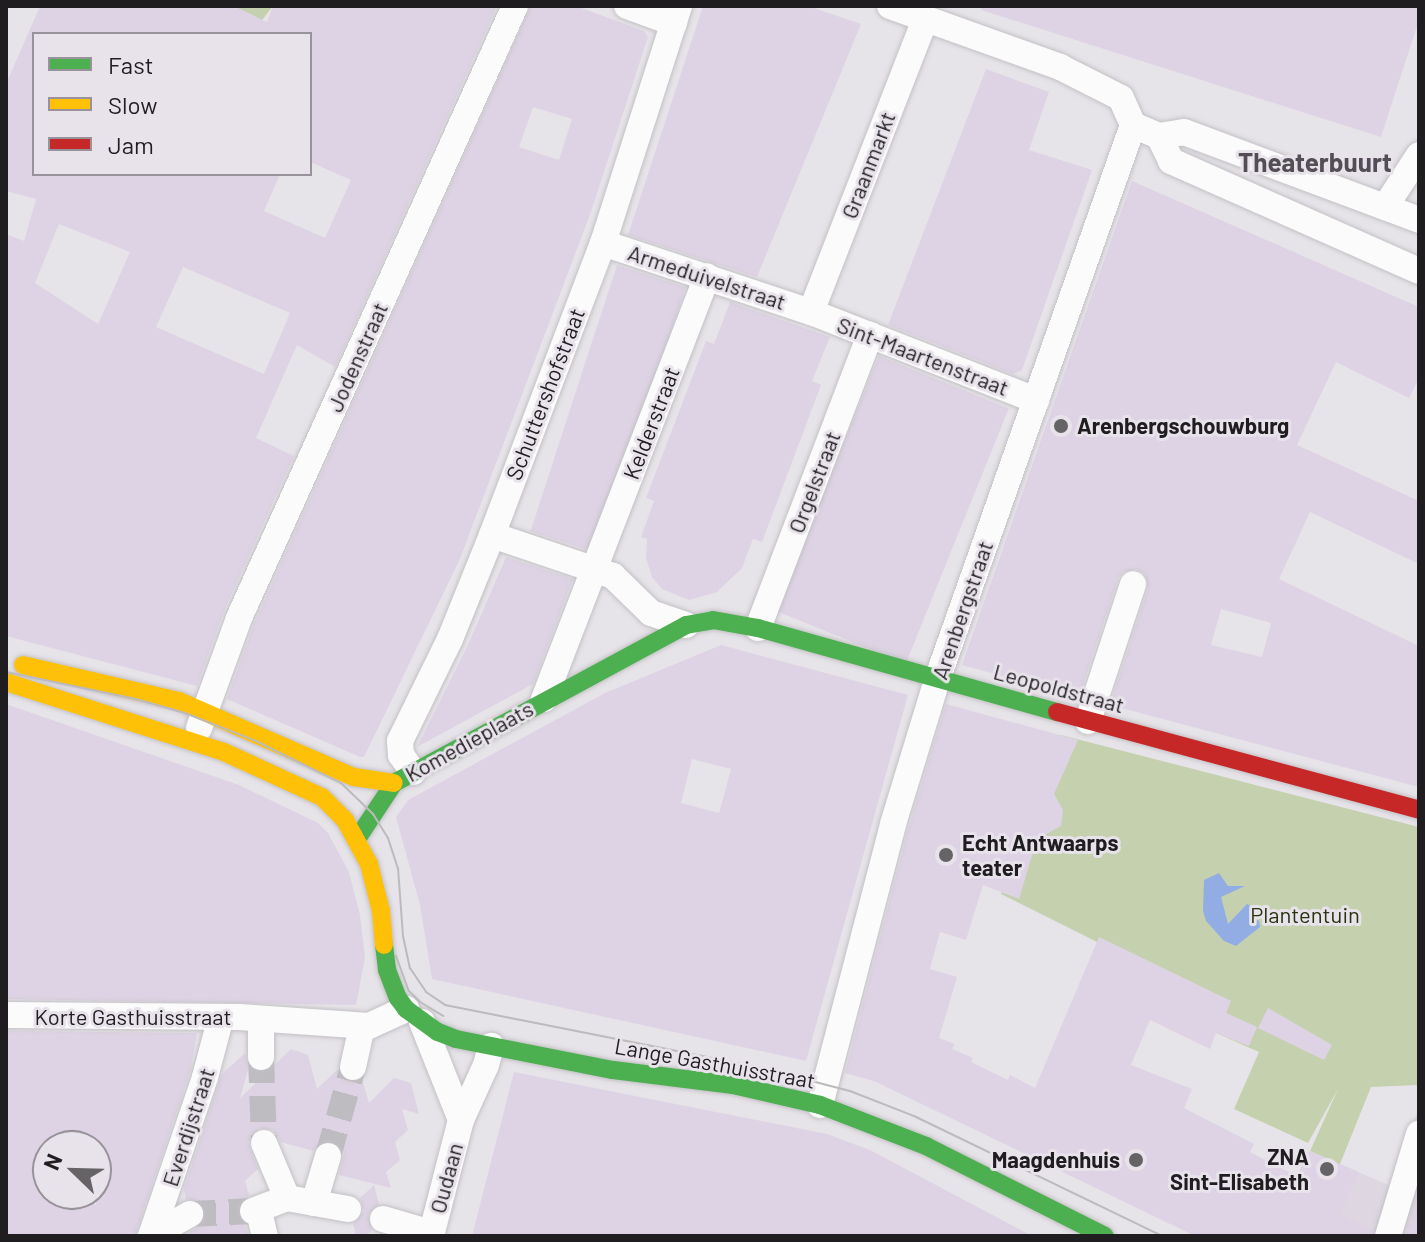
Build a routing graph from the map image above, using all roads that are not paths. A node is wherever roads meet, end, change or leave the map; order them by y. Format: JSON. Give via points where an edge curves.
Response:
{"nodes":[{"id":1,"x":515,"y":6,"type":"edge"},
{"id":2,"x":627,"y":6,"type":"edge"},
{"id":3,"x":890,"y":6,"type":"edge"},
{"id":4,"x":676,"y":14,"type":"edge"},
{"id":5,"x":925,"y":19,"type":"junction"},
{"id":6,"x":1133,"y":125,"type":"junction"},
{"id":7,"x":1159,"y":136,"type":"junction"},
{"id":8,"x":1419,"y":155,"type":"edge"},
{"id":9,"x":1400,"y":183,"type":"junction"},
{"id":10,"x":1419,"y":202,"type":"edge"},
{"id":11,"x":1385,"y":207,"type":"junction"},
{"id":12,"x":1419,"y":220,"type":"edge"},
{"id":13,"x":603,"y":243,"type":"junction"},
{"id":14,"x":1419,"y":271,"type":"edge"},
{"id":15,"x":707,"y":276,"type":"junction"},
{"id":16,"x":811,"y":312,"type":"junction"},
{"id":17,"x":870,"y":335,"type":"junction"},
{"id":18,"x":1036,"y":400,"type":"junction"},
{"id":19,"x":492,"y":535,"type":"junction"},
{"id":20,"x":594,"y":569,"type":"junction"},
{"id":21,"x":1133,"y":584,"type":"dead end"},
{"id":22,"x":686,"y":625,"type":"junction"},
{"id":23,"x":758,"y":628,"type":"junction"},
{"id":24,"x":6,"y":661,"type":"edge"},
{"id":25,"x":937,"y":680,"type":"junction"},
{"id":26,"x":6,"y":682,"type":"edge"},
{"id":27,"x":544,"y":699,"type":"junction"},
{"id":28,"x":205,"y":711,"type":"junction"},
{"id":29,"x":1088,"y":721,"type":"junction"},
{"id":30,"x":194,"y":742,"type":"junction"},
{"id":31,"x":404,"y":778,"type":"junction"},
{"id":32,"x":1419,"y":810,"type":"edge"},
{"id":33,"x":357,"y":839,"type":"junction"},
{"id":34,"x":6,"y":1015,"type":"edge"},
{"id":35,"x":414,"y":1016,"type":"junction"},
{"id":36,"x":221,"y":1017,"type":"junction"},
{"id":37,"x":261,"y":1020,"type":"junction"},
{"id":38,"x":362,"y":1026,"type":"junction"},
{"id":39,"x":491,"y":1046,"type":"junction"},
{"id":40,"x":261,"y":1057,"type":"tunnel mouth"},
{"id":41,"x":353,"y":1067,"type":"tunnel mouth"},
{"id":42,"x":820,"y":1105,"type":"junction"},
{"id":43,"x":461,"y":1120,"type":"junction"},
{"id":44,"x":1419,"y":1134,"type":"edge"},
{"id":45,"x":264,"y":1143,"type":"tunnel mouth"},
{"id":46,"x":328,"y":1156,"type":"tunnel mouth"},
{"id":47,"x":988,"y":1178,"type":"junction"},
{"id":48,"x":287,"y":1198,"type":"junction"},
{"id":49,"x":314,"y":1203,"type":"junction"},
{"id":50,"x":348,"y":1209,"type":"dead end"},
{"id":51,"x":190,"y":1214,"type":"tunnel mouth"},
{"id":52,"x":259,"y":1219,"type":"tunnel mouth"},
{"id":53,"x":383,"y":1219,"type":"dead end"},
{"id":54,"x":431,"y":1235,"type":"edge"},
{"id":55,"x":151,"y":1236,"type":"edge"},
{"id":56,"x":1065,"y":1236,"type":"edge"},
{"id":57,"x":1105,"y":1236,"type":"edge"},
{"id":58,"x":1388,"y":1236,"type":"edge"}],
"edges":[{"from":1,"to":28,"type":"street","name":"Jodenstraat","via":[[239,618]]},
{"from":2,"to":4,"type":"street"},
{"from":3,"to":5,"type":"street"},
{"from":4,"to":13,"type":"street","name":"Schuttershofstraat"},
{"from":5,"to":6,"type":"street","via":[[1060,67],[1121,98]]},
{"from":5,"to":16,"type":"street","name":"Graanmarkt"},
{"from":6,"to":7,"type":"street"},
{"from":6,"to":18,"type":"street","name":"Arenbergstraat"},
{"from":7,"to":11,"type":"street","via":[[1184,132]]},
{"from":7,"to":14,"type":"street","via":[[1171,161]]},
{"from":8,"to":9,"type":"street"},
{"from":9,"to":10,"type":"street","via":[[1409,198]]},
{"from":9,"to":11,"type":"street"},
{"from":11,"to":12,"type":"street"},
{"from":13,"to":15,"type":"street","name":"Armeduivelstraat"},
{"from":13,"to":19,"type":"street","name":"Schuttershofstraat"},
{"from":15,"to":16,"type":"street","name":"Armeduivelstraat"},
{"from":15,"to":20,"type":"street","name":"Kelderstraat"},
{"from":16,"to":17,"type":"street","name":"Sint-Maartenstraat"},
{"from":17,"to":18,"type":"street","name":"Sint-Maartenstraat"},
{"from":17,"to":23,"type":"street","name":"Orgelstraat"},
{"from":18,"to":25,"type":"street","name":"Arenbergstraat"},
{"from":19,"to":20,"type":"street"},
{"from":19,"to":31,"type":"street","name":"Schuttershofstraat","via":[[450,639],[400,741]]},
{"from":20,"to":22,"type":"street","via":[[626,586],[651,613]]},
{"from":20,"to":27,"type":"street","name":"Komedieplaats"},
{"from":21,"to":29,"type":"street"},
{"from":22,"to":23,"type":"street","name":"Leopoldstraat","via":[[713,620]]},
{"from":22,"to":27,"type":"street","name":"Komedieplaats"},
{"from":23,"to":25,"type":"street","name":"Leopoldstraat"},
{"from":24,"to":28,"type":"street","name":"Komedieplaats","via":[[126,686]]},
{"from":25,"to":29,"type":"street","name":"Leopoldstraat"},
{"from":25,"to":42,"type":"street","name":"Arenbergstraat","via":[[866,921]]},
{"from":26,"to":30,"type":"street"},
{"from":27,"to":31,"type":"street","name":"Komedieplaats"},
{"from":28,"to":30,"type":"street","name":"Jodenstraat"},
{"from":28,"to":31,"type":"street","name":"Komedieplaats","via":[[354,777]]},
{"from":29,"to":32,"type":"street","name":"Leopoldstraat"},
{"from":30,"to":33,"type":"street","via":[[322,797]]},
{"from":31,"to":33,"type":"street","name":"Komedieplaats"},
{"from":33,"to":35,"type":"street","via":[[376,885],[387,970]]},
{"from":34,"to":36,"type":"street","name":"Korte Gasthuisstraat"},
{"from":35,"to":38,"type":"street","name":"Korte Gasthuisstraat"},
{"from":35,"to":39,"type":"street","name":"Lange Gasthuisstraat","via":[[456,1039]]},
{"from":35,"to":43,"type":"street","name":"Oudaan"},
{"from":36,"to":37,"type":"street","name":"Korte Gasthuisstraat"},
{"from":36,"to":55,"type":"street","name":"Everdijstraat"},
{"from":37,"to":38,"type":"street","name":"Korte Gasthuisstraat"},
{"from":37,"to":40,"type":"street","name":"Korte Gasthuisstraat"},
{"from":38,"to":41,"type":"street"},
{"from":39,"to":42,"type":"street","name":"Lange Gasthuisstraat","via":[[613,1070],[733,1085]]},
{"from":39,"to":43,"type":"street","name":"Oudaan"},
{"from":42,"to":47,"type":"street","name":"Lange Gasthuisstraat","via":[[916,1142]]},
{"from":43,"to":54,"type":"street","name":"Oudaan"},
{"from":44,"to":58,"type":"street"},
{"from":45,"to":48,"type":"street"},
{"from":46,"to":49,"type":"street"},
{"from":47,"to":56,"type":"street","name":"Lange Gasthuisstraat","via":[[1012,1208]]},
{"from":47,"to":57,"type":"street"},
{"from":48,"to":49,"type":"street"},
{"from":48,"to":52,"type":"street"},
{"from":49,"to":50,"type":"street"},
{"from":51,"to":55,"type":"street"},
{"from":53,"to":54,"type":"street"}]}
